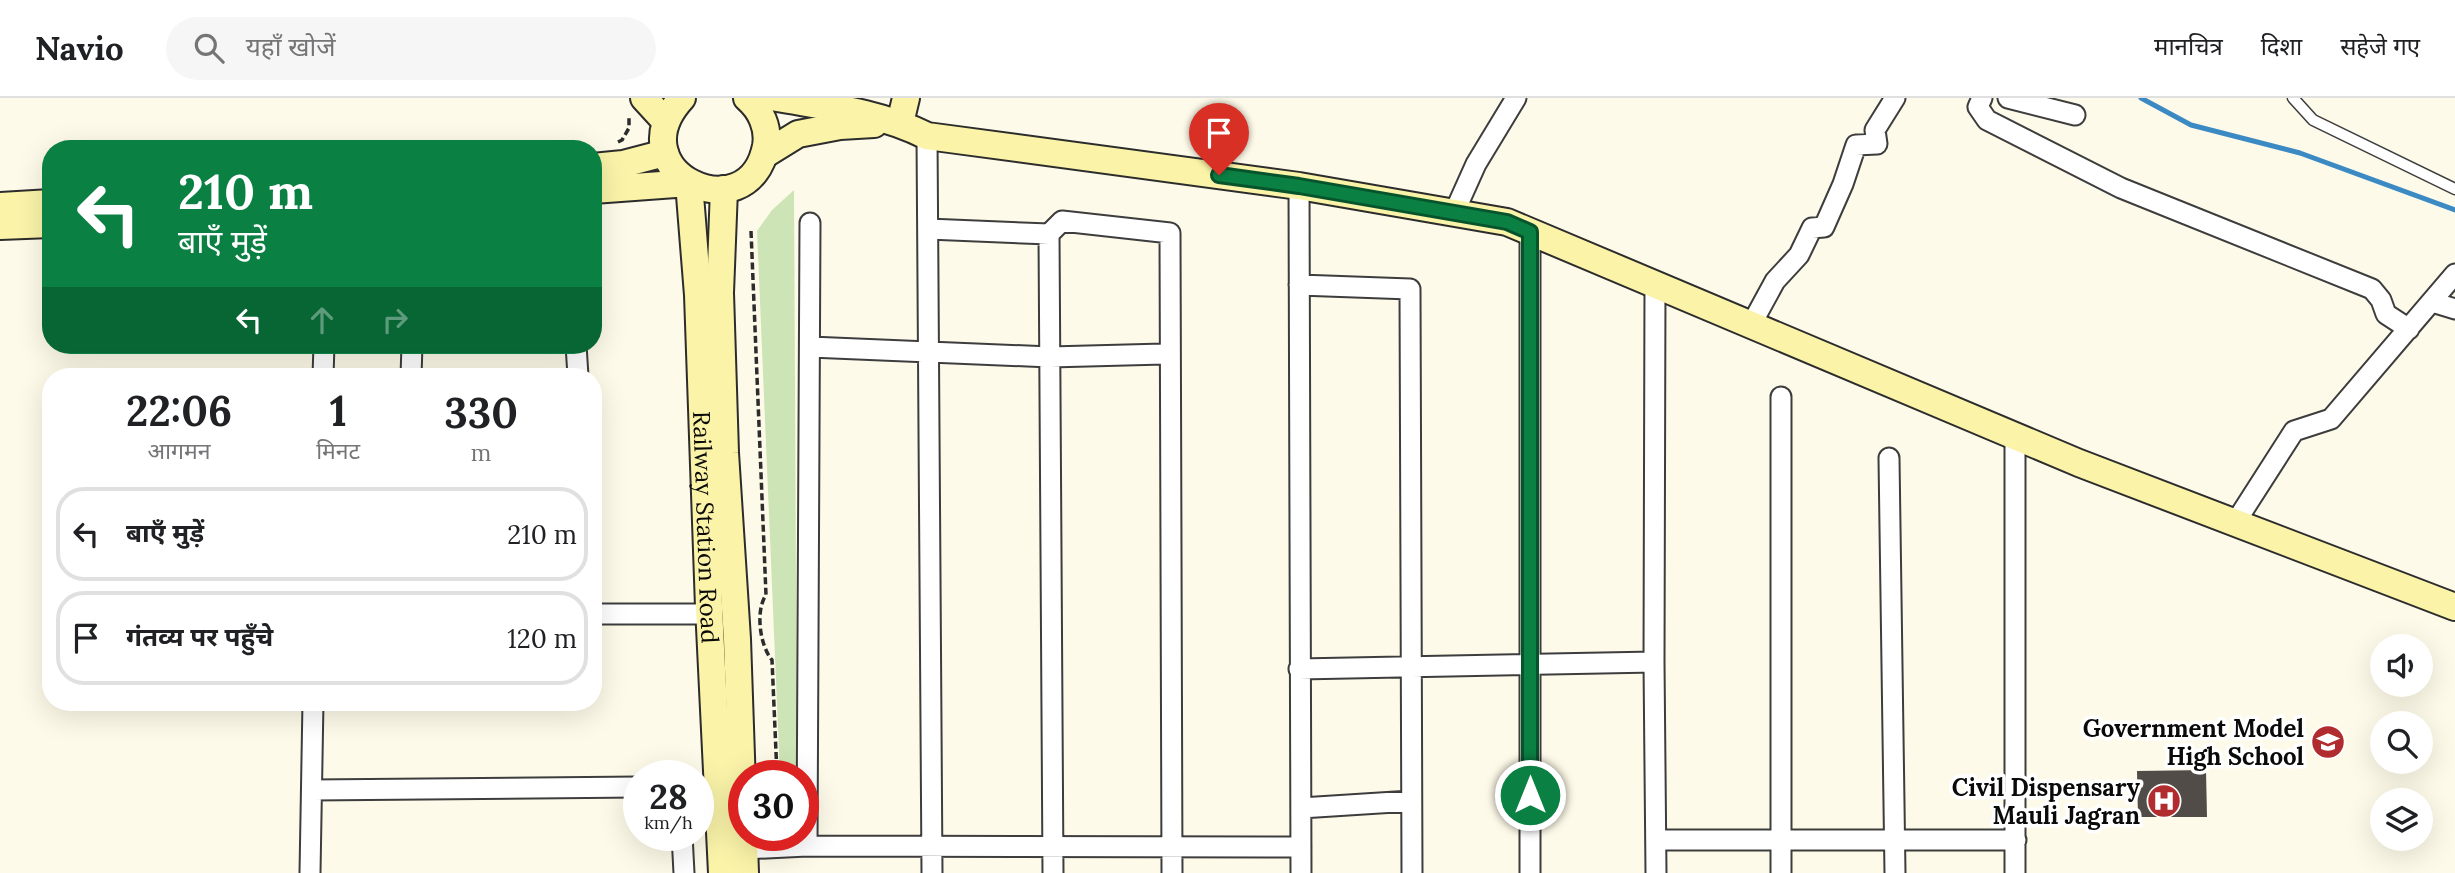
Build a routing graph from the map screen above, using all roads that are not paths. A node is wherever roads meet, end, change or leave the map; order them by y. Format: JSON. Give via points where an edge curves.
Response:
{"nodes":[{"id":1,"x":682,"y":98,"type":"edge"},
{"id":2,"x":747,"y":98,"type":"edge"},
{"id":3,"x":777,"y":98,"type":"edge"},
{"id":4,"x":1516,"y":98,"type":"edge"},
{"id":5,"x":1895,"y":98,"type":"edge"},
{"id":6,"x":1982,"y":98,"type":"edge"},
{"id":7,"x":2008,"y":98,"type":"edge"},
{"id":8,"x":2293,"y":98,"type":"edge"},
{"id":9,"x":636,"y":103,"type":"edge"},
{"id":10,"x":903,"y":110,"type":"edge"},
{"id":11,"x":2075,"y":115,"type":"dead end"},
{"id":12,"x":666,"y":122,"type":"junction"},
{"id":13,"x":927,"y":136,"type":"junction"},
{"id":14,"x":665,"y":153,"type":"junction"},
{"id":15,"x":764,"y":155,"type":"junction"},
{"id":16,"x":602,"y":166,"type":"edge"},
{"id":17,"x":689,"y":183,"type":"junction"},
{"id":18,"x":1299,"y":186,"type":"junction"},
{"id":19,"x":602,"y":189,"type":"edge"},
{"id":20,"x":2455,"y":189,"type":"edge"},
{"id":21,"x":724,"y":190,"type":"junction"},
{"id":22,"x":42,"y":203,"type":"edge"},
{"id":23,"x":0,"y":205,"type":"edge"},
{"id":24,"x":1454,"y":213,"type":"junction"},
{"id":25,"x":810,"y":223,"type":"dead end"},
{"id":26,"x":42,"y":224,"type":"edge"},
{"id":27,"x":0,"y":226,"type":"edge"},
{"id":28,"x":928,"y":229,"type":"junction"},
{"id":29,"x":1530,"y":232,"type":"junction"},
{"id":30,"x":1049,"y":234,"type":"junction"},
{"id":31,"x":2455,"y":274,"type":"edge"},
{"id":32,"x":1655,"y":284,"type":"junction"},
{"id":33,"x":1299,"y":285,"type":"junction"},
{"id":34,"x":2432,"y":302,"type":"junction"},
{"id":35,"x":2455,"y":309,"type":"edge"},
{"id":36,"x":1751,"y":325,"type":"junction"},
{"id":37,"x":2409,"y":329,"type":"junction"},
{"id":38,"x":810,"y":346,"type":"junction"},
{"id":39,"x":1170,"y":349,"type":"junction"},
{"id":40,"x":929,"y":351,"type":"junction"},
{"id":41,"x":1050,"y":357,"type":"junction"},
{"id":42,"x":1782,"y":397,"type":"dead end"},
{"id":43,"x":2015,"y":436,"type":"junction"},
{"id":44,"x":1889,"y":457,"type":"dead end"},
{"id":45,"x":2235,"y":523,"type":"junction"},
{"id":46,"x":2455,"y":607,"type":"edge"},
{"id":47,"x":602,"y":614,"type":"edge"},
{"id":48,"x":709,"y":614,"type":"junction"},
{"id":49,"x":1654,"y":662,"type":"junction"},
{"id":50,"x":1529,"y":664,"type":"junction"},
{"id":51,"x":1410,"y":667,"type":"junction"},
{"id":52,"x":1299,"y":669,"type":"junction"},
{"id":53,"x":313,"y":711,"type":"edge"},
{"id":54,"x":808,"y":760,"type":"edge"},
{"id":55,"x":623,"y":787,"type":"edge"},
{"id":56,"x":312,"y":790,"type":"junction"},
{"id":57,"x":1411,"y":801,"type":"junction"},
{"id":58,"x":1301,"y":808,"type":"junction"},
{"id":59,"x":1657,"y":840,"type":"junction"},
{"id":60,"x":1894,"y":840,"type":"junction"},
{"id":61,"x":2016,"y":840,"type":"junction"},
{"id":62,"x":1782,"y":841,"type":"junction"},
{"id":63,"x":819,"y":846,"type":"edge"},
{"id":64,"x":931,"y":846,"type":"junction"},
{"id":65,"x":1053,"y":846,"type":"junction"},
{"id":66,"x":1172,"y":847,"type":"junction"},
{"id":67,"x":1301,"y":847,"type":"junction"},
{"id":68,"x":683,"y":851,"type":"edge"},
{"id":69,"x":786,"y":851,"type":"edge"},
{"id":70,"x":745,"y":861,"type":"edge"},
{"id":71,"x":310,"y":873,"type":"edge"},
{"id":72,"x":684,"y":873,"type":"edge"},
{"id":73,"x":722,"y":873,"type":"edge"},
{"id":74,"x":932,"y":873,"type":"edge"},
{"id":75,"x":1053,"y":873,"type":"edge"},
{"id":76,"x":1172,"y":873,"type":"edge"},
{"id":77,"x":1301,"y":873,"type":"edge"},
{"id":78,"x":1412,"y":873,"type":"edge"},
{"id":79,"x":1530,"y":873,"type":"edge"},
{"id":80,"x":1656,"y":873,"type":"edge"},
{"id":81,"x":1782,"y":873,"type":"edge"},
{"id":82,"x":1895,"y":873,"type":"edge"},
{"id":83,"x":2015,"y":873,"type":"edge"}],
"edges":[{"from":1,"to":12,"type":"street"},
{"from":2,"to":15,"type":"street","via":[[765,125]]},
{"from":3,"to":10,"type":"street","via":[[868,113]]},
{"from":4,"to":24,"type":"street","via":[[1476,164]]},
{"from":5,"to":36,"type":"street","via":[[1875,130],[1877,144],[1856,145],[1824,227],[1812,228],[1799,256],[1775,281]]},
{"from":6,"to":37,"type":"street","via":[[1978,107],[1987,120],[2120,188],[2372,289],[2386,314]]},
{"from":7,"to":11,"type":"street"},
{"from":8,"to":20,"type":"lane","via":[[2314,120]]},
{"from":9,"to":12,"type":"street"},
{"from":10,"to":13,"type":"street"},
{"from":10,"to":15,"type":"street","via":[[798,134]]},
{"from":12,"to":14,"type":"street"},
{"from":13,"to":18,"type":"street"},
{"from":13,"to":28,"type":"street"},
{"from":14,"to":16,"type":"street"},
{"from":14,"to":17,"type":"street"},
{"from":15,"to":21,"type":"street","via":[[749,178]]},
{"from":17,"to":19,"type":"street"},
{"from":17,"to":21,"type":"street"},
{"from":17,"to":48,"type":"street","name":"Railway Station Road","via":[[698,295]]},
{"from":18,"to":24,"type":"street"},
{"from":18,"to":33,"type":"street"},
{"from":21,"to":70,"type":"street","name":"Railway Station Road","via":[[720,293],[725,453]]},
{"from":22,"to":23,"type":"street"},
{"from":24,"to":29,"type":"street","via":[[1507,222]]},
{"from":25,"to":38,"type":"street"},
{"from":26,"to":27,"type":"street"},
{"from":28,"to":30,"type":"street"},
{"from":28,"to":40,"type":"street"},
{"from":29,"to":32,"type":"street"},
{"from":29,"to":50,"type":"street"},
{"from":30,"to":39,"type":"street","via":[[1062,221],[1170,233]]},
{"from":30,"to":41,"type":"street"},
{"from":31,"to":34,"type":"street"},
{"from":32,"to":36,"type":"street"},
{"from":32,"to":49,"type":"street"},
{"from":33,"to":51,"type":"street","via":[[1410,289]]},
{"from":33,"to":52,"type":"street"},
{"from":34,"to":35,"type":"street"},
{"from":34,"to":37,"type":"street"},
{"from":36,"to":43,"type":"street"},
{"from":37,"to":45,"type":"street","via":[[2331,419],[2294,431]]},
{"from":38,"to":40,"type":"street"},
{"from":38,"to":54,"type":"street"},
{"from":39,"to":41,"type":"street","via":[[1164,354]]},
{"from":39,"to":66,"type":"street"},
{"from":40,"to":41,"type":"street"},
{"from":40,"to":64,"type":"street"},
{"from":41,"to":65,"type":"street"},
{"from":42,"to":62,"type":"street"},
{"from":43,"to":45,"type":"street"},
{"from":43,"to":61,"type":"street"},
{"from":44,"to":60,"type":"street"},
{"from":45,"to":46,"type":"street"},
{"from":47,"to":48,"type":"street"},
{"from":48,"to":73,"type":"street","name":"Railway Station Road"},
{"from":49,"to":50,"type":"street"},
{"from":49,"to":59,"type":"street"},
{"from":50,"to":51,"type":"street"},
{"from":50,"to":79,"type":"street"},
{"from":51,"to":52,"type":"street"},
{"from":51,"to":57,"type":"street"},
{"from":52,"to":58,"type":"street"},
{"from":53,"to":56,"type":"street"},
{"from":55,"to":56,"type":"street"},
{"from":56,"to":71,"type":"street"},
{"from":57,"to":58,"type":"street"},
{"from":57,"to":78,"type":"street"},
{"from":58,"to":67,"type":"street"},
{"from":59,"to":62,"type":"street"},
{"from":59,"to":80,"type":"street"},
{"from":60,"to":61,"type":"street"},
{"from":60,"to":62,"type":"street"},
{"from":60,"to":82,"type":"street"},
{"from":61,"to":83,"type":"street"},
{"from":62,"to":81,"type":"street"},
{"from":63,"to":64,"type":"street"},
{"from":64,"to":65,"type":"street"},
{"from":64,"to":74,"type":"street"},
{"from":65,"to":66,"type":"street"},
{"from":65,"to":75,"type":"street"},
{"from":66,"to":67,"type":"street"},
{"from":66,"to":76,"type":"street"},
{"from":67,"to":77,"type":"street"},
{"from":68,"to":72,"type":"street"},
{"from":69,"to":70,"type":"street"}]}
